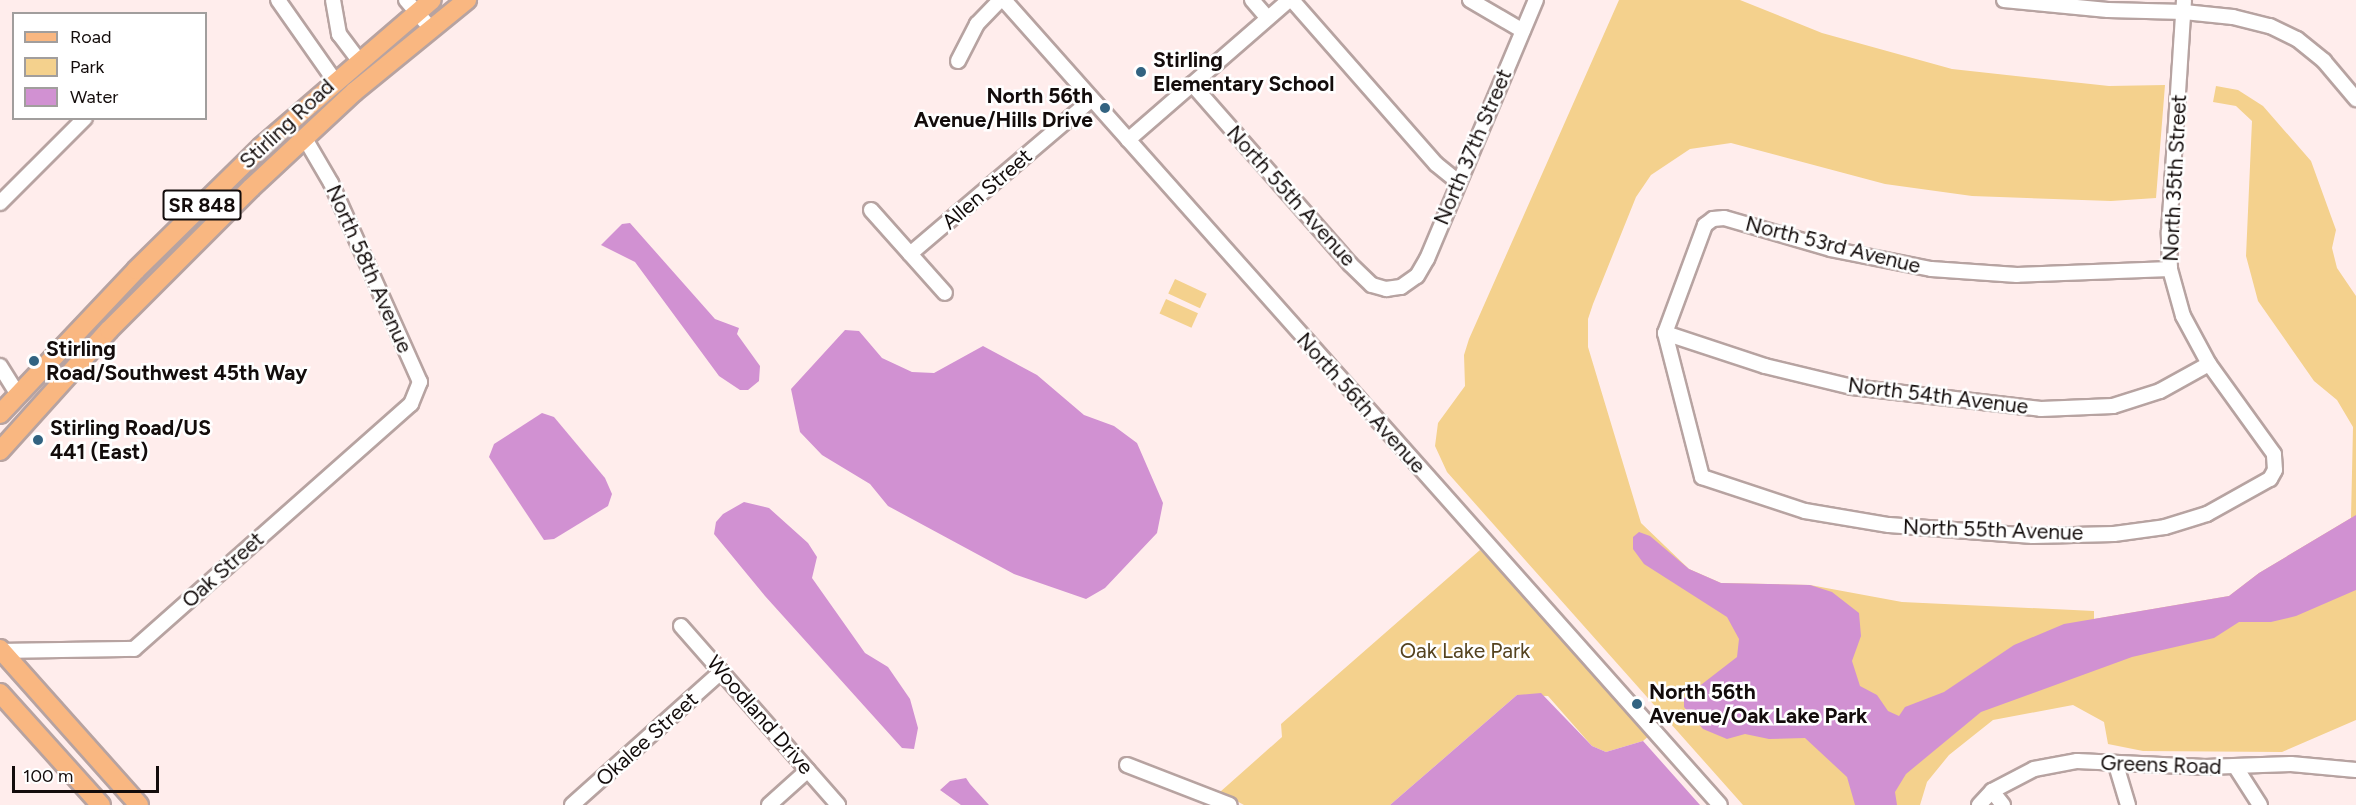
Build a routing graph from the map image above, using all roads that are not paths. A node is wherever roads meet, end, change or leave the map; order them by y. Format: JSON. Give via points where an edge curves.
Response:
{"nodes":[{"id":1,"x":278,"y":0,"type":"edge"},
{"id":2,"x":333,"y":0,"type":"edge"},
{"id":3,"x":432,"y":0,"type":"edge"},
{"id":4,"x":467,"y":0,"type":"edge"},
{"id":5,"x":1002,"y":0,"type":"edge"},
{"id":6,"x":1252,"y":0,"type":"edge"},
{"id":7,"x":1290,"y":0,"type":"edge"},
{"id":8,"x":1470,"y":0,"type":"edge"},
{"id":9,"x":1536,"y":0,"type":"edge"},
{"id":10,"x":2004,"y":0,"type":"edge"},
{"id":11,"x":411,"y":6,"type":"edge"},
{"id":12,"x":2184,"y":6,"type":"edge"},
{"id":13,"x":1268,"y":17,"type":"junction"},
{"id":14,"x":431,"y":29,"type":"junction"},
{"id":15,"x":1523,"y":31,"type":"junction"},
{"id":16,"x":958,"y":60,"type":"dead end"},
{"id":17,"x":359,"y":61,"type":"junction"},
{"id":18,"x":335,"y":81,"type":"junction"},
{"id":19,"x":1192,"y":84,"type":"junction"},
{"id":20,"x":2356,"y":99,"type":"edge"},
{"id":21,"x":1091,"y":100,"type":"junction"},
{"id":22,"x":83,"y":120,"type":"edge"},
{"id":23,"x":304,"y":138,"type":"junction"},
{"id":24,"x":1128,"y":140,"type":"junction"},
{"id":25,"x":1457,"y":181,"type":"junction"},
{"id":26,"x":0,"y":203,"type":"edge"},
{"id":27,"x":871,"y":210,"type":"dead end"},
{"id":28,"x":910,"y":254,"type":"junction"},
{"id":29,"x":2170,"y":270,"type":"junction"},
{"id":30,"x":1401,"y":287,"type":"joint"},
{"id":31,"x":945,"y":293,"type":"dead end"},
{"id":32,"x":103,"y":304,"type":"junction"},
{"id":33,"x":1665,"y":333,"type":"junction"},
{"id":34,"x":99,"y":342,"type":"junction"},
{"id":35,"x":2209,"y":364,"type":"junction"},
{"id":36,"x":0,"y":366,"type":"edge"},
{"id":37,"x":18,"y":395,"type":"junction"},
{"id":38,"x":411,"y":404,"type":"joint"},
{"id":39,"x":0,"y":414,"type":"edge"},
{"id":40,"x":0,"y":451,"type":"edge"},
{"id":41,"x":2275,"y":470,"type":"joint"},
{"id":42,"x":681,"y":626,"type":"dead end"},
{"id":43,"x":1,"y":650,"type":"edge"},
{"id":44,"x":721,"y":672,"type":"junction"},
{"id":45,"x":0,"y":693,"type":"edge"},
{"id":46,"x":1127,"y":765,"type":"dead end"},
{"id":47,"x":2116,"y":765,"type":"junction"},
{"id":48,"x":2235,"y":766,"type":"junction"},
{"id":49,"x":808,"y":770,"type":"junction"},
{"id":50,"x":2356,"y":770,"type":"edge"},
{"id":51,"x":1992,"y":791,"type":"junction"},
{"id":52,"x":101,"y":805,"type":"edge"},
{"id":53,"x":109,"y":805,"type":"edge"},
{"id":54,"x":128,"y":805,"type":"edge"},
{"id":55,"x":139,"y":805,"type":"edge"},
{"id":56,"x":572,"y":805,"type":"edge"},
{"id":57,"x":769,"y":805,"type":"edge"},
{"id":58,"x":838,"y":805,"type":"edge"},
{"id":59,"x":1230,"y":805,"type":"edge"},
{"id":60,"x":1720,"y":805,"type":"edge"},
{"id":61,"x":1979,"y":805,"type":"edge"},
{"id":62,"x":2003,"y":805,"type":"edge"},
{"id":63,"x":2127,"y":805,"type":"edge"},
{"id":64,"x":2260,"y":805,"type":"edge"}],
"edges":[{"from":1,"to":18,"type":"street"},
{"from":2,"to":17,"type":"street","via":[[339,34]]},
{"from":3,"to":11,"type":"main road","name":"Stirling Road","number":"SR 848"},
{"from":4,"to":14,"type":"main road","name":"Stirling Road","number":"SR 848"},
{"from":5,"to":16,"type":"street","via":[[977,24]]},
{"from":5,"to":21,"type":"street","name":"North 56th Avenue"},
{"from":6,"to":13,"type":"street"},
{"from":7,"to":13,"type":"street"},
{"from":7,"to":25,"type":"street","via":[[1436,164]]},
{"from":8,"to":15,"type":"street"},
{"from":9,"to":15,"type":"street","name":"North 37th Street"},
{"from":10,"to":12,"type":"street","via":[[2108,10]]},
{"from":11,"to":14,"type":"street"},
{"from":11,"to":17,"type":"main road","name":"Stirling Road","number":"SR 848"},
{"from":12,"to":20,"type":"street","via":[[2233,17],[2297,39],[2324,61]]},
{"from":12,"to":29,"type":"street","name":"North 35th Street","via":[[2169,232]]},
{"from":13,"to":19,"type":"street"},
{"from":14,"to":23,"type":"main road","name":"Stirling Road","number":"SR 848"},
{"from":15,"to":25,"type":"street","name":"North 37th Street"},
{"from":17,"to":18,"type":"main road","name":"Stirling Road","number":"SR 848"},
{"from":18,"to":32,"type":"main road","name":"Stirling Road","number":"SR 848","via":[[261,147]]},
{"from":19,"to":24,"type":"street"},
{"from":19,"to":30,"type":"street","name":"North 55th Avenue","via":[[1350,264],[1372,285],[1386,289]]},
{"from":21,"to":24,"type":"street","name":"North 56th Avenue"},
{"from":21,"to":28,"type":"street","name":"Allen Street"},
{"from":22,"to":26,"type":"street"},
{"from":23,"to":34,"type":"main road","name":"Stirling Road","number":"SR 848"},
{"from":23,"to":38,"type":"street","name":"North 58th Avenue","via":[[331,183],[420,382]]},
{"from":24,"to":60,"type":"street","name":"North 56th Avenue"},
{"from":25,"to":30,"type":"street","name":"North 37th Street","via":[[1427,259],[1417,276]]},
{"from":27,"to":28,"type":"street"},
{"from":28,"to":31,"type":"street"},
{"from":29,"to":33,"type":"street","name":"North 53rd Avenue","via":[[2017,275],[1931,269],[1831,249],[1724,218],[1713,219],[1705,225]]},
{"from":29,"to":35,"type":"street","name":"North 35th Street","via":[[2182,316]]},
{"from":32,"to":34,"type":"main road","via":[[94,329]]},
{"from":32,"to":37,"type":"main road","name":"Stirling Road","number":"SR 848"},
{"from":33,"to":35,"type":"street","name":"North 54th Avenue","via":[[1766,366],[1852,387],[2041,409],[2113,406],[2160,391]]},
{"from":33,"to":41,"type":"street","name":"North 55th Avenue","via":[[1702,477],[1804,511],[1888,525],[2033,536],[2114,534],[2165,527],[2207,514],[2251,492],[2270,479]]},
{"from":34,"to":40,"type":"main road","name":"Stirling Road","number":"SR 848"},
{"from":35,"to":41,"type":"street","name":"North 35th Street","via":[[2274,454]]},
{"from":36,"to":37,"type":"street"},
{"from":37,"to":39,"type":"main road","name":"Stirling Road","number":"SR 848"},
{"from":38,"to":43,"type":"street","name":"Oak Street","via":[[134,649]]},
{"from":42,"to":44,"type":"street","name":"Woodland Drive"},
{"from":43,"to":55,"type":"main road"},
{"from":44,"to":49,"type":"street","name":"Woodland Drive"},
{"from":44,"to":56,"type":"street","name":"Okalee Street"},
{"from":45,"to":52,"type":"main road"},
{"from":46,"to":59,"type":"street"},
{"from":47,"to":48,"type":"street","name":"Greens Road"},
{"from":47,"to":51,"type":"street","name":"Greens Road","via":[[2078,761],[2034,769]]},
{"from":47,"to":63,"type":"street"},
{"from":48,"to":50,"type":"street","name":"Greens Road","via":[[2291,764]]},
{"from":48,"to":64,"type":"street"},
{"from":49,"to":57,"type":"street"},
{"from":49,"to":58,"type":"street","name":"Woodland Drive"},
{"from":51,"to":61,"type":"street","name":"Greens Road"},
{"from":51,"to":62,"type":"street"},
{"from":53,"to":54,"type":"main road"}]}
